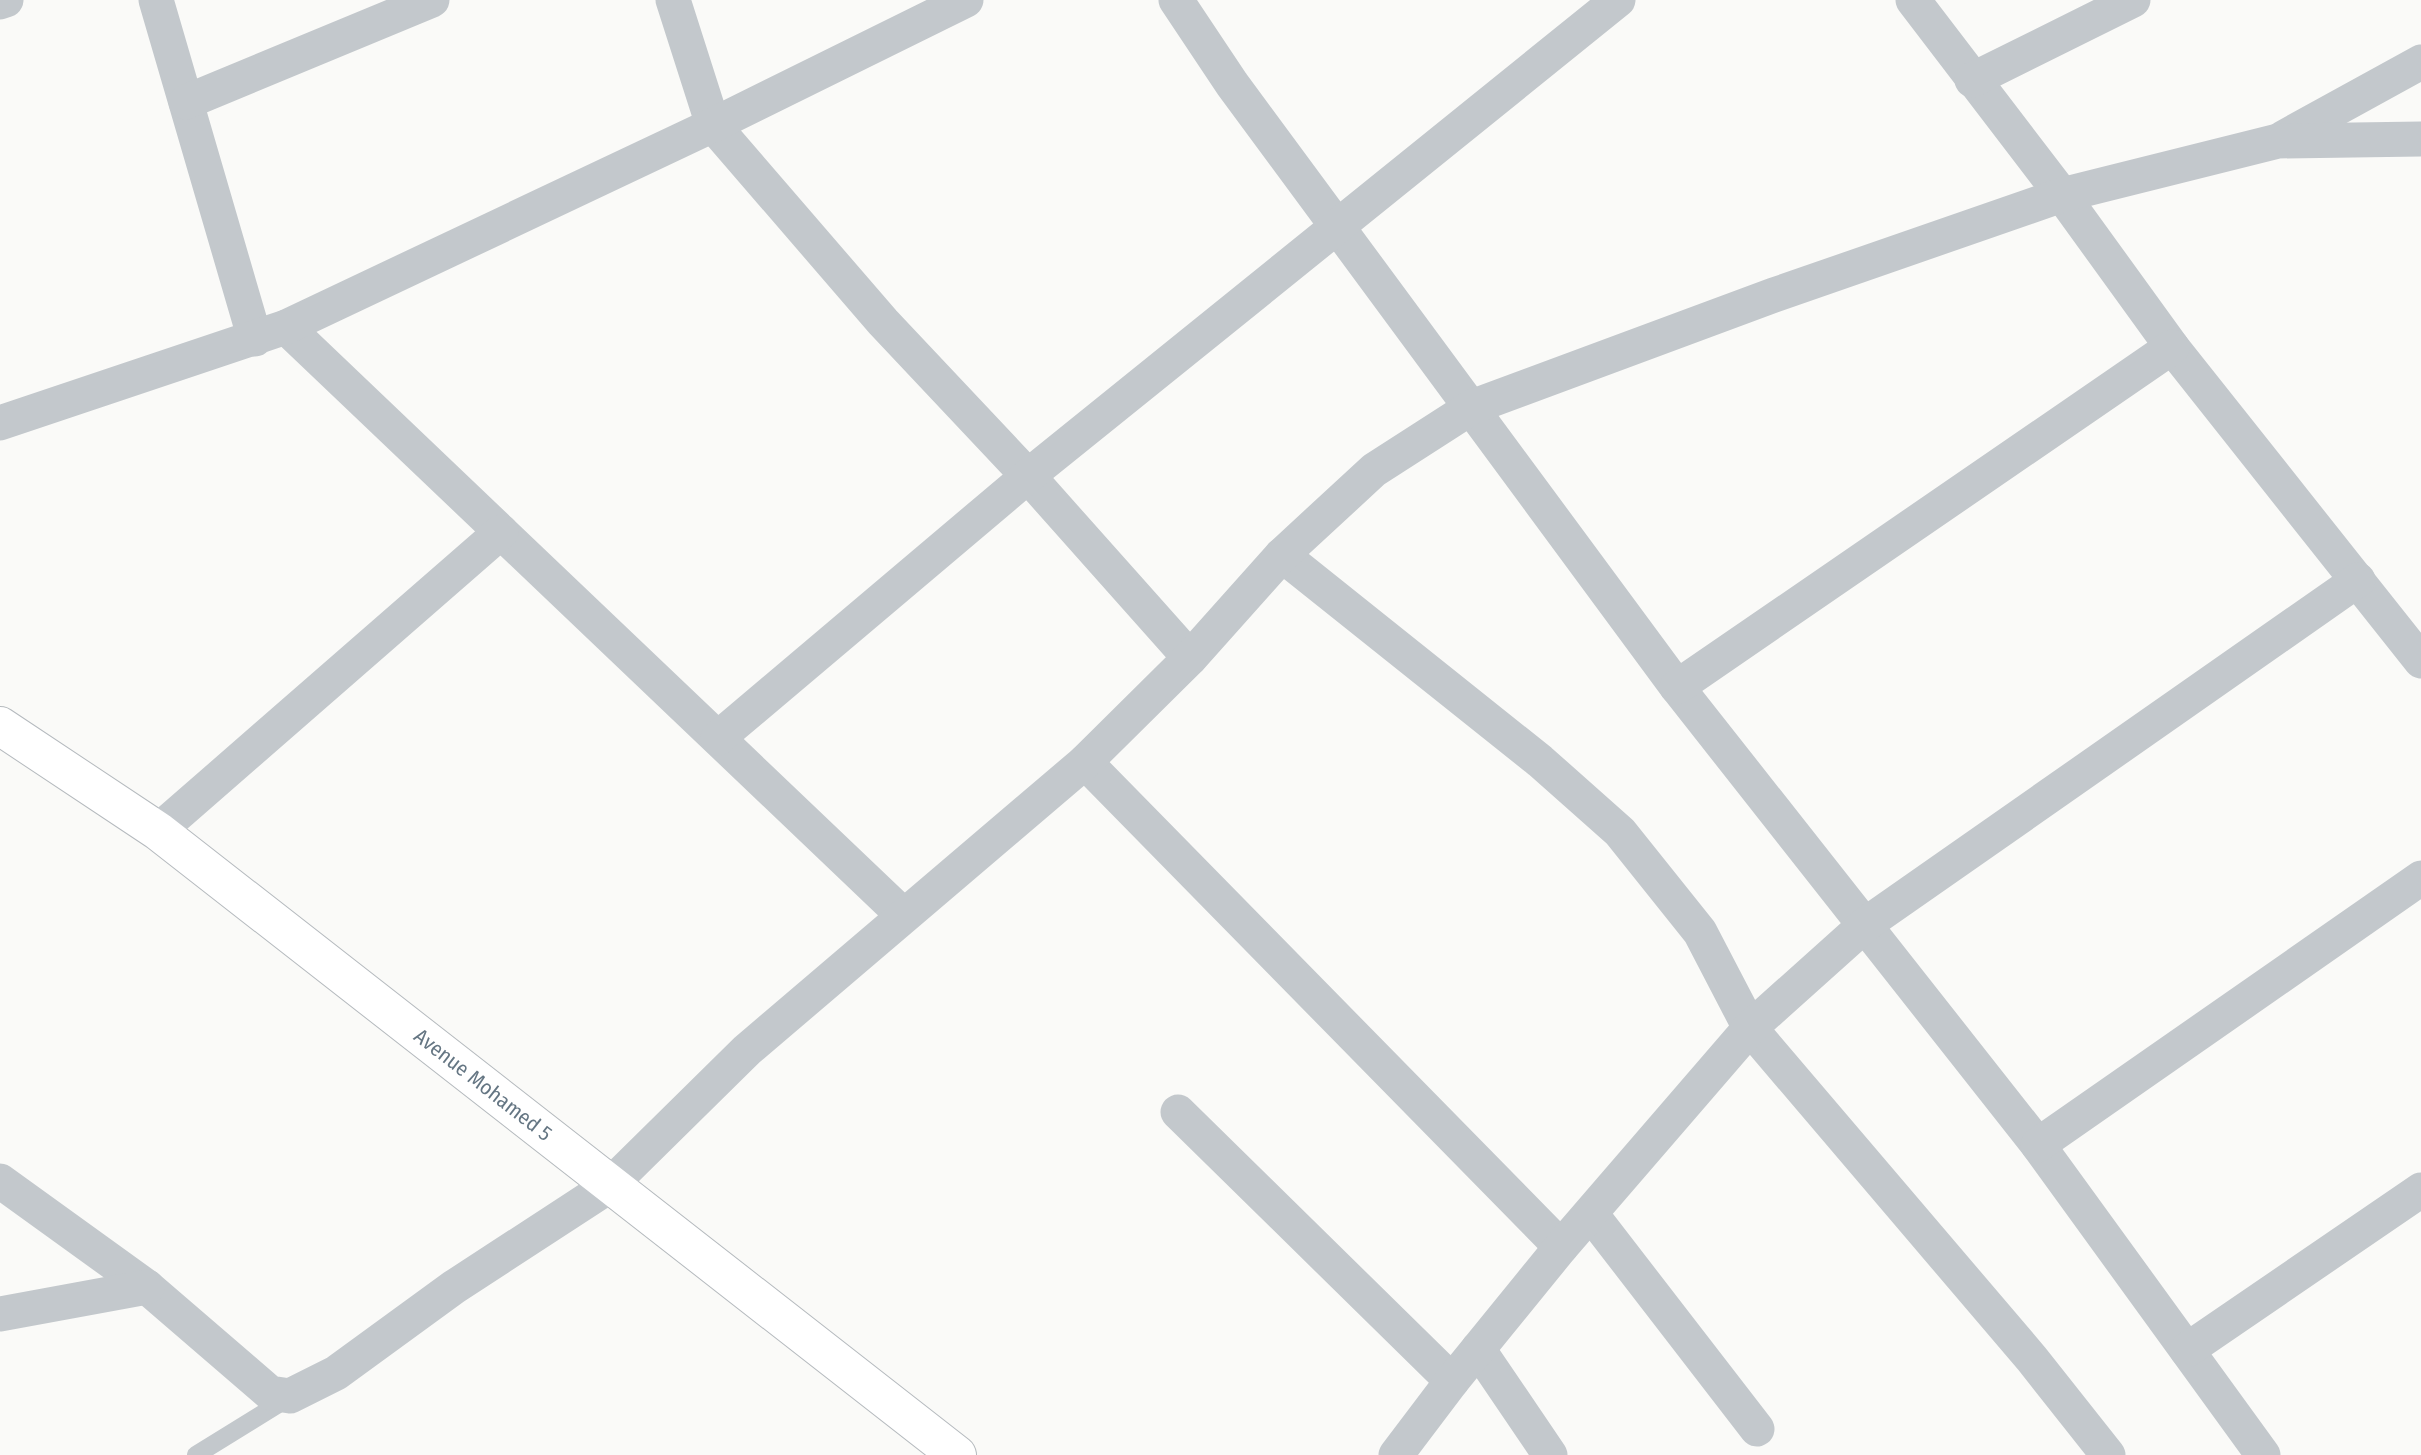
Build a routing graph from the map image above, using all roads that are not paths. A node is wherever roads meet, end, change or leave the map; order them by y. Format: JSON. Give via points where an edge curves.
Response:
{"nodes":[{"id":1,"x":6,"y":0,"type":"edge"},
{"id":2,"x":156,"y":0,"type":"edge"},
{"id":3,"x":432,"y":0,"type":"edge"},
{"id":4,"x":673,"y":0,"type":"edge"},
{"id":5,"x":966,"y":0,"type":"edge"},
{"id":6,"x":1176,"y":0,"type":"edge"},
{"id":7,"x":1619,"y":0,"type":"edge"},
{"id":8,"x":1913,"y":0,"type":"edge"},
{"id":9,"x":2133,"y":0,"type":"edge"},
{"id":10,"x":0,"y":2,"type":"edge"},
{"id":11,"x":2421,"y":62,"type":"edge"},
{"id":12,"x":1972,"y":80,"type":"junction"},
{"id":13,"x":186,"y":102,"type":"junction"},
{"id":14,"x":713,"y":125,"type":"junction"},
{"id":15,"x":2421,"y":139,"type":"edge"},
{"id":16,"x":2278,"y":141,"type":"junction"},
{"id":17,"x":2062,"y":195,"type":"junction"},
{"id":18,"x":1338,"y":225,"type":"junction"},
{"id":19,"x":270,"y":333,"type":"junction"},
{"id":20,"x":2172,"y":347,"type":"junction"},
{"id":21,"x":1472,"y":408,"type":"junction"},
{"id":22,"x":0,"y":423,"type":"edge"},
{"id":23,"x":1028,"y":476,"type":"junction"},
{"id":24,"x":501,"y":532,"type":"junction"},
{"id":25,"x":1282,"y":555,"type":"junction"},
{"id":26,"x":2358,"y":580,"type":"junction"},
{"id":27,"x":1190,"y":658,"type":"junction"},
{"id":28,"x":2421,"y":661,"type":"edge"},
{"id":29,"x":1677,"y":687,"type":"junction"},
{"id":30,"x":0,"y":726,"type":"edge"},
{"id":31,"x":718,"y":738,"type":"junction"},
{"id":32,"x":1085,"y":762,"type":"junction"},
{"id":33,"x":158,"y":831,"type":"junction"},
{"id":34,"x":2421,"y":878,"type":"edge"},
{"id":35,"x":903,"y":915,"type":"junction"},
{"id":36,"x":1866,"y":924,"type":"junction"},
{"id":37,"x":1750,"y":1028,"type":"junction"},
{"id":38,"x":1178,"y":1112,"type":"dead end"},
{"id":39,"x":2038,"y":1145,"type":"junction"},
{"id":40,"x":0,"y":1181,"type":"edge"},
{"id":41,"x":609,"y":1186,"type":"junction"},
{"id":42,"x":2421,"y":1190,"type":"edge"},
{"id":43,"x":1591,"y":1214,"type":"junction"},
{"id":44,"x":1561,"y":1247,"type":"junction"},
{"id":45,"x":147,"y":1287,"type":"junction"},
{"id":46,"x":0,"y":1314,"type":"edge"},
{"id":47,"x":1478,"y":1349,"type":"junction"},
{"id":48,"x":2187,"y":1350,"type":"junction"},
{"id":49,"x":1452,"y":1381,"type":"junction"},
{"id":50,"x":290,"y":1396,"type":"junction"},
{"id":51,"x":1757,"y":1429,"type":"dead end"},
{"id":52,"x":197,"y":1455,"type":"edge"},
{"id":53,"x":957,"y":1455,"type":"edge"},
{"id":54,"x":1396,"y":1455,"type":"edge"},
{"id":55,"x":1550,"y":1455,"type":"edge"},
{"id":56,"x":2108,"y":1455,"type":"edge"},
{"id":57,"x":2263,"y":1455,"type":"edge"}],
"edges":[{"from":1,"to":10,"type":"street"},
{"from":2,"to":13,"type":"street"},
{"from":3,"to":13,"type":"street"},
{"from":4,"to":14,"type":"street"},
{"from":5,"to":14,"type":"street"},
{"from":6,"to":18,"type":"street","via":[[1232,84]]},
{"from":7,"to":18,"type":"street"},
{"from":8,"to":12,"type":"street"},
{"from":9,"to":12,"type":"street"},
{"from":11,"to":16,"type":"street"},
{"from":12,"to":17,"type":"street"},
{"from":13,"to":19,"type":"street"},
{"from":14,"to":19,"type":"street"},
{"from":14,"to":23,"type":"street","via":[[883,322]]},
{"from":15,"to":16,"type":"street"},
{"from":16,"to":17,"type":"street"},
{"from":17,"to":20,"type":"street"},
{"from":17,"to":21,"type":"street","via":[[1774,295]]},
{"from":18,"to":21,"type":"street"},
{"from":18,"to":23,"type":"street"},
{"from":19,"to":22,"type":"street"},
{"from":19,"to":24,"type":"street"},
{"from":20,"to":26,"type":"street"},
{"from":20,"to":29,"type":"street"},
{"from":21,"to":25,"type":"street","via":[[1374,470]]},
{"from":21,"to":29,"type":"street"},
{"from":23,"to":27,"type":"street"},
{"from":23,"to":31,"type":"street"},
{"from":24,"to":31,"type":"street"},
{"from":24,"to":33,"type":"street"},
{"from":25,"to":27,"type":"street"},
{"from":25,"to":37,"type":"street","via":[[1540,761],[1620,832],[1700,932]]},
{"from":26,"to":28,"type":"street"},
{"from":26,"to":36,"type":"street"},
{"from":27,"to":32,"type":"street"},
{"from":29,"to":36,"type":"street"},
{"from":30,"to":33,"type":"main road","name":"Avenue Mohamed 5"},
{"from":31,"to":35,"type":"street"},
{"from":32,"to":35,"type":"street"},
{"from":32,"to":44,"type":"street"},
{"from":33,"to":41,"type":"main road","name":"Avenue Mohamed 5"},
{"from":34,"to":39,"type":"street"},
{"from":35,"to":41,"type":"street","via":[[747,1050]]},
{"from":36,"to":37,"type":"street"},
{"from":36,"to":39,"type":"street"},
{"from":37,"to":43,"type":"street"},
{"from":37,"to":56,"type":"street"},
{"from":38,"to":49,"type":"street"},
{"from":39,"to":48,"type":"street"},
{"from":40,"to":45,"type":"street"},
{"from":41,"to":50,"type":"street","via":[[454,1287],[337,1373]]},
{"from":41,"to":53,"type":"main road","name":"Avenue Mohamed 5"},
{"from":42,"to":48,"type":"street"},
{"from":43,"to":44,"type":"street"},
{"from":43,"to":51,"type":"street"},
{"from":44,"to":47,"type":"street"},
{"from":45,"to":46,"type":"street"},
{"from":45,"to":50,"type":"street","via":[[270,1393]]},
{"from":47,"to":49,"type":"street"},
{"from":47,"to":55,"type":"street"},
{"from":48,"to":57,"type":"street"},
{"from":49,"to":54,"type":"street"},
{"from":50,"to":52,"type":"lane"}]}
